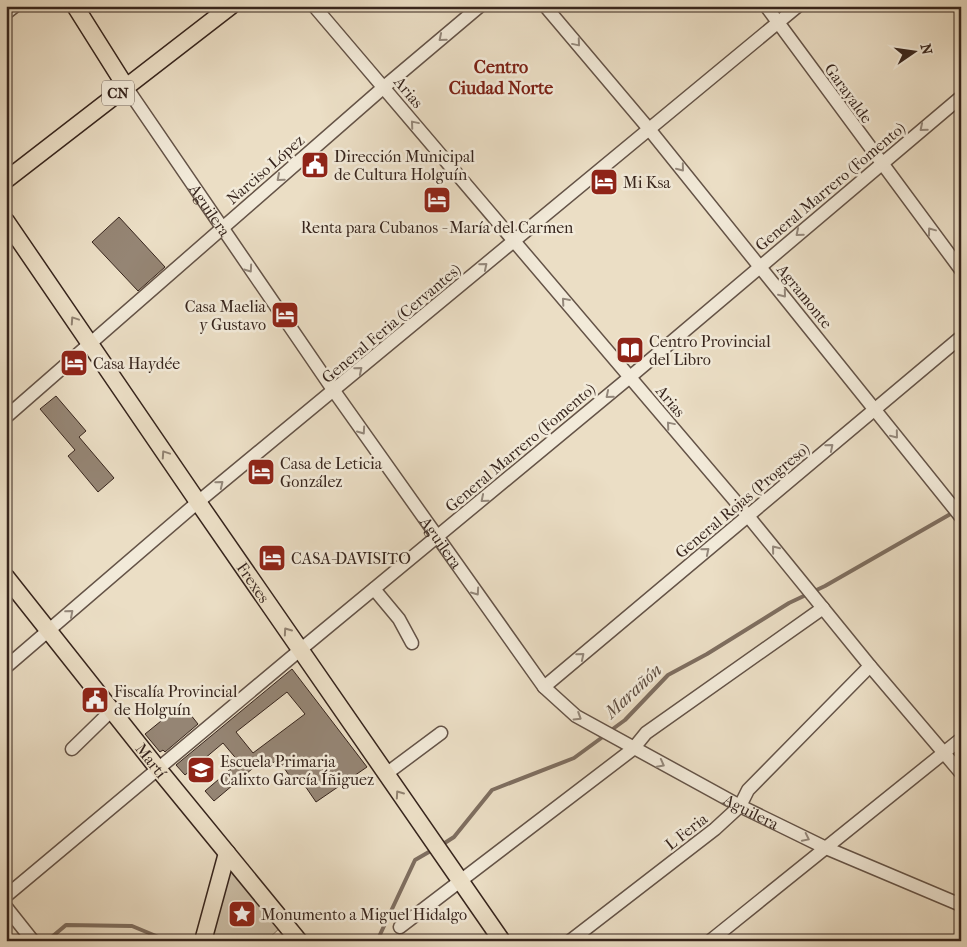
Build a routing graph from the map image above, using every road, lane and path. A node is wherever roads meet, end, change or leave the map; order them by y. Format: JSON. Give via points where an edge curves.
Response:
{"nodes":[{"id":1,"x":15,"y":6,"type":"edge"},
{"id":2,"x":75,"y":6,"type":"edge"},
{"id":3,"x":231,"y":6,"type":"edge"},
{"id":4,"x":314,"y":6,"type":"edge"},
{"id":5,"x":480,"y":6,"type":"edge"},
{"id":6,"x":545,"y":6,"type":"edge"},
{"id":7,"x":766,"y":6,"type":"edge"},
{"id":8,"x":798,"y":6,"type":"edge"},
{"id":9,"x":6,"y":13,"type":"edge"},
{"id":10,"x":778,"y":23,"type":"junction"},
{"id":11,"x":126,"y":86,"type":"junction"},
{"id":12,"x":384,"y":87,"type":"junction"},
{"id":13,"x":961,"y":97,"type":"edge"},
{"id":14,"x":650,"y":129,"type":"junction"},
{"id":15,"x":881,"y":164,"type":"junction"},
{"id":16,"x":6,"y":180,"type":"edge"},
{"id":17,"x":6,"y":221,"type":"edge"},
{"id":18,"x":222,"y":229,"type":"junction"},
{"id":19,"x":514,"y":242,"type":"junction"},
{"id":20,"x":760,"y":266,"type":"junction"},
{"id":21,"x":961,"y":270,"type":"edge"},
{"id":22,"x":961,"y":337,"type":"edge"},
{"id":23,"x":90,"y":344,"type":"junction"},
{"id":24,"x":630,"y":377,"type":"junction"},
{"id":25,"x":334,"y":391,"type":"junction"},
{"id":26,"x":874,"y":409,"type":"junction"},
{"id":27,"x":6,"y":416,"type":"edge"},
{"id":28,"x":198,"y":502,"type":"junction"},
{"id":29,"x":748,"y":516,"type":"junction"},
{"id":30,"x":961,"y":517,"type":"edge"},
{"id":31,"x":438,"y":537,"type":"junction"},
{"id":32,"x":6,"y":577,"type":"edge"},
{"id":33,"x":374,"y":589,"type":"junction"},
{"id":34,"x":821,"y":605,"type":"junction"},
{"id":35,"x":49,"y":632,"type":"junction"},
{"id":36,"x":412,"y":643,"type":"dead end"},
{"id":37,"x":300,"y":650,"type":"junction"},
{"id":38,"x":870,"y":666,"type":"junction"},
{"id":39,"x":6,"y":668,"type":"edge"},
{"id":40,"x":544,"y":687,"type":"junction"},
{"id":41,"x":112,"y":710,"type":"junction"},
{"id":42,"x":440,"y":733,"type":"dead end"},
{"id":43,"x":961,"y":739,"type":"edge"},
{"id":44,"x":72,"y":749,"type":"dead end"},
{"id":45,"x":633,"y":749,"type":"junction"},
{"id":46,"x":943,"y":752,"type":"junction"},
{"id":47,"x":159,"y":770,"type":"junction"},
{"id":48,"x":961,"y":773,"type":"edge"},
{"id":49,"x":386,"y":774,"type":"junction"},
{"id":50,"x":740,"y":806,"type":"junction"},
{"id":51,"x":826,"y":848,"type":"junction"},
{"id":52,"x":227,"y":853,"type":"junction"},
{"id":53,"x":459,"y":881,"type":"junction"},
{"id":54,"x":6,"y":896,"type":"edge"},
{"id":55,"x":961,"y":905,"type":"edge"},
{"id":56,"x":6,"y":907,"type":"edge"},
{"id":57,"x":400,"y":927,"type":"dead end"},
{"id":58,"x":31,"y":938,"type":"edge"},
{"id":59,"x":203,"y":941,"type":"edge"},
{"id":60,"x":299,"y":941,"type":"edge"},
{"id":61,"x":502,"y":941,"type":"edge"},
{"id":62,"x":570,"y":941,"type":"edge"},
{"id":63,"x":710,"y":941,"type":"edge"}],
"edges":[{"from":1,"to":9,"type":"street"},
{"from":2,"to":11,"type":"main road","name":"Aguilera"},
{"from":3,"to":11,"type":"main road","number":"CN"},
{"from":4,"to":12,"type":"street","name":"Arias"},
{"from":5,"to":12,"type":"street","name":"Narciso López","one_way":true},
{"from":6,"to":14,"type":"street","name":"Agramonte","one_way":true},
{"from":7,"to":10,"type":"street","name":"Garayalde"},
{"from":8,"to":10,"type":"street","name":"General Feria (Cervantes)"},
{"from":10,"to":14,"type":"street","name":"General Feria (Cervantes)"},
{"from":10,"to":15,"type":"street","name":"Garayalde"},
{"from":11,"to":16,"type":"main road","number":"CN"},
{"from":11,"to":18,"type":"street","name":"Aguilera"},
{"from":12,"to":18,"type":"street","name":"Narciso López","one_way":true},
{"from":19,"to":12,"type":"street","name":"Arias","one_way":true},
{"from":13,"to":15,"type":"street","name":"General Marrero (Fomento)","one_way":true},
{"from":14,"to":19,"type":"street","name":"General Feria (Cervantes)"},
{"from":14,"to":20,"type":"street","name":"Agramonte","one_way":true},
{"from":15,"to":20,"type":"street","name":"General Marrero (Fomento)","one_way":true},
{"from":21,"to":15,"type":"street","name":"Garayalde","one_way":true},
{"from":23,"to":17,"type":"main road","name":"Frexes","one_way":true},
{"from":18,"to":23,"type":"street","name":"Narciso López"},
{"from":18,"to":25,"type":"street","name":"Aguilera","one_way":true},
{"from":24,"to":19,"type":"street","name":"Arias","one_way":true},
{"from":25,"to":19,"type":"street","name":"General Feria (Cervantes)","one_way":true},
{"from":20,"to":24,"type":"street","name":"General Marrero (Fomento)"},
{"from":20,"to":26,"type":"street","name":"Agramonte","one_way":true},
{"from":22,"to":26,"type":"street","name":"General Rojas (Progreso)"},
{"from":23,"to":27,"type":"street","name":"Narciso López"},
{"from":28,"to":23,"type":"main road","name":"Frexes","one_way":true},
{"from":29,"to":24,"type":"street","name":"Arias","one_way":true},
{"from":24,"to":31,"type":"street","name":"General Marrero (Fomento)","one_way":true},
{"from":28,"to":25,"type":"street","name":"General Feria (Cervantes)","one_way":true},
{"from":25,"to":31,"type":"street","name":"Aguilera","one_way":true},
{"from":29,"to":26,"type":"street","name":"General Rojas (Progreso)","one_way":true},
{"from":26,"to":30,"type":"street","name":"Agramonte","one_way":true},
{"from":35,"to":28,"type":"street","name":"General Feria (Cervantes)","one_way":true},
{"from":37,"to":28,"type":"main road","name":"Frexes","one_way":true},
{"from":34,"to":29,"type":"street","name":"Arias","one_way":true},
{"from":40,"to":29,"type":"street","name":"General Rojas (Progreso)","one_way":true},
{"from":31,"to":33,"type":"street","name":"General Marrero (Fomento)"},
{"from":31,"to":40,"type":"street","name":"Aguilera","one_way":true},
{"from":32,"to":35,"type":"main road","name":"Martí"},
{"from":33,"to":36,"type":"street","via":[[399,619]]},
{"from":33,"to":37,"type":"street","name":"General Marrero (Fomento)"},
{"from":34,"to":38,"type":"street","name":"Arias"},
{"from":34,"to":45,"type":"street","via":[[646,733]]},
{"from":35,"to":39,"type":"street","name":"General Feria (Cervantes)"},
{"from":35,"to":41,"type":"main road","name":"Martí"},
{"from":37,"to":47,"type":"street","name":"General Marrero (Fomento)"},
{"from":37,"to":49,"type":"main road","name":"Frexes"},
{"from":38,"to":46,"type":"street","name":"Arias"},
{"from":38,"to":50,"type":"street","name":"L Feria","via":[[748,790]]},
{"from":40,"to":45,"type":"street","name":"Aguilera","one_way":true,"via":[[576,716]]},
{"from":41,"to":44,"type":"street"},
{"from":41,"to":47,"type":"main road","name":"Martí"},
{"from":42,"to":49,"type":"street"},
{"from":43,"to":46,"type":"street"},
{"from":45,"to":50,"type":"street","name":"Aguilera","one_way":true},
{"from":45,"to":53,"type":"street"},
{"from":46,"to":48,"type":"street","name":"Arias"},
{"from":46,"to":51,"type":"street"},
{"from":47,"to":52,"type":"main road","name":"Martí"},
{"from":47,"to":54,"type":"street","name":"General Marrero (Fomento)"},
{"from":53,"to":49,"type":"main road","name":"Frexes","one_way":true},
{"from":50,"to":51,"type":"street","name":"Aguilera","one_way":true},
{"from":50,"to":62,"type":"street","name":"L Feria"},
{"from":51,"to":55,"type":"street","name":"Aguilera"},
{"from":51,"to":63,"type":"street"},
{"from":52,"to":59,"type":"main road"},
{"from":52,"to":60,"type":"main road","name":"Martí"},
{"from":53,"to":57,"type":"street"},
{"from":53,"to":61,"type":"main road","name":"Frexes"},
{"from":56,"to":58,"type":"street"}]}
